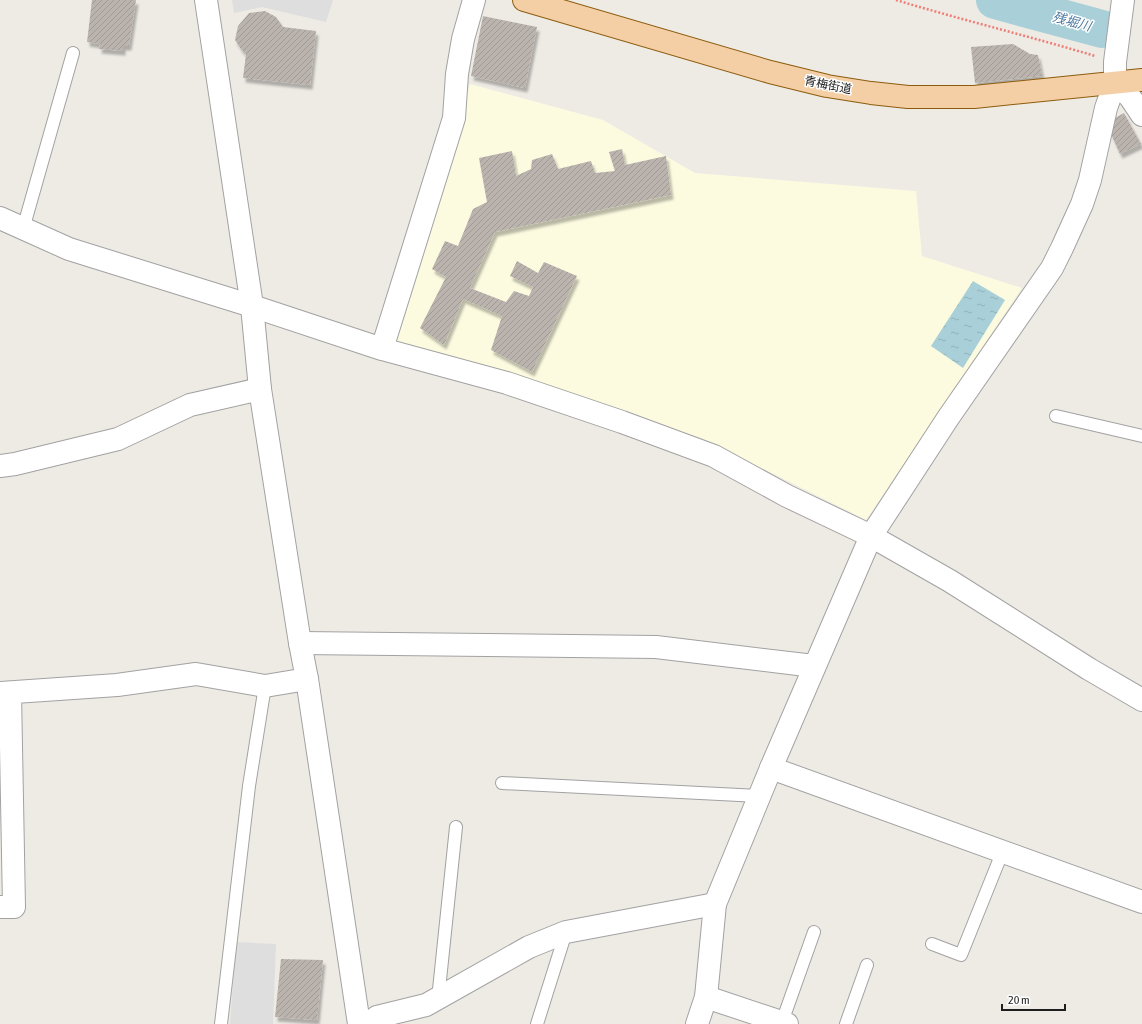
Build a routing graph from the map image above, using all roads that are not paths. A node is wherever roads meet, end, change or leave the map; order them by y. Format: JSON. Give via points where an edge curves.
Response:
{"nodes":[{"id":1,"x":206,"y":0,"type":"edge"},
{"id":2,"x":474,"y":0,"type":"edge"},
{"id":3,"x":524,"y":0,"type":"edge"},
{"id":4,"x":1122,"y":0,"type":"edge"},
{"id":5,"x":73,"y":53,"type":"dead end"},
{"id":6,"x":1115,"y":73,"type":"junction"},
{"id":7,"x":1142,"y":80,"type":"edge"},
{"id":8,"x":1142,"y":115,"type":"edge"},
{"id":9,"x":0,"y":218,"type":"edge"},
{"id":10,"x":23,"y":229,"type":"junction"},
{"id":11,"x":252,"y":306,"type":"junction"},
{"id":12,"x":382,"y":349,"type":"junction"},
{"id":13,"x":260,"y":389,"type":"junction"},
{"id":14,"x":1056,"y":416,"type":"dead end"},
{"id":15,"x":1142,"y":436,"type":"edge"},
{"id":16,"x":0,"y":466,"type":"edge"},
{"id":17,"x":871,"y":536,"type":"junction"},
{"id":18,"x":300,"y":643,"type":"junction"},
{"id":19,"x":814,"y":666,"type":"junction"},
{"id":20,"x":307,"y":679,"type":"junction"},
{"id":21,"x":265,"y":686,"type":"junction"},
{"id":22,"x":5,"y":693,"type":"edge"},
{"id":23,"x":1142,"y":700,"type":"edge"},
{"id":24,"x":771,"y":768,"type":"junction"},
{"id":25,"x":502,"y":783,"type":"dead end"},
{"id":26,"x":759,"y":796,"type":"junction"},
{"id":27,"x":456,"y":827,"type":"dead end"},
{"id":28,"x":1002,"y":853,"type":"junction"},
{"id":29,"x":1142,"y":902,"type":"edge"},
{"id":30,"x":715,"y":904,"type":"junction"},
{"id":31,"x":0,"y":907,"type":"edge"},
{"id":32,"x":566,"y":932,"type":"junction"},
{"id":33,"x":814,"y":932,"type":"dead end"},
{"id":34,"x":932,"y":944,"type":"dead end"},
{"id":35,"x":867,"y":965,"type":"dead end"},
{"id":36,"x":706,"y":997,"type":"junction"},
{"id":37,"x":438,"y":999,"type":"junction"},
{"id":38,"x":785,"y":1023,"type":"edge"},
{"id":39,"x":220,"y":1024,"type":"edge"},
{"id":40,"x":359,"y":1024,"type":"edge"},
{"id":41,"x":368,"y":1024,"type":"edge"},
{"id":42,"x":537,"y":1024,"type":"edge"},
{"id":43,"x":697,"y":1024,"type":"edge"},
{"id":44,"x":846,"y":1024,"type":"edge"}],
"edges":[{"from":1,"to":11,"type":"street"},
{"from":2,"to":12,"type":"street","via":[[457,74],[454,118]]},
{"from":3,"to":6,"type":"main road","name":"青梅街道","via":[[770,72],[856,91],[908,96],[974,97]]},
{"from":4,"to":6,"type":"street"},
{"from":5,"to":10,"type":"lane"},
{"from":6,"to":7,"type":"main road","name":"青梅街道"},
{"from":6,"to":8,"type":"street"},
{"from":6,"to":17,"type":"street","via":[[1090,180],[1082,204],[1052,268],[948,418]]},
{"from":9,"to":10,"type":"street"},
{"from":10,"to":11,"type":"street","via":[[69,249]]},
{"from":11,"to":12,"type":"street"},
{"from":11,"to":13,"type":"street"},
{"from":12,"to":17,"type":"street","via":[[507,383],[714,456],[788,496]]},
{"from":13,"to":16,"type":"street","via":[[190,405],[118,439]]},
{"from":13,"to":18,"type":"street"},
{"from":14,"to":15,"type":"lane"},
{"from":17,"to":19,"type":"street"},
{"from":17,"to":23,"type":"street","via":[[950,581]]},
{"from":18,"to":19,"type":"street","via":[[656,647]]},
{"from":18,"to":20,"type":"street"},
{"from":19,"to":24,"type":"street"},
{"from":20,"to":21,"type":"street"},
{"from":20,"to":40,"type":"street"},
{"from":21,"to":22,"type":"street","via":[[196,674],[117,685]]},
{"from":21,"to":39,"type":"lane","via":[[249,786]]},
{"from":22,"to":31,"type":"street","via":[[14,907]]},
{"from":24,"to":26,"type":"street"},
{"from":24,"to":28,"type":"street"},
{"from":25,"to":26,"type":"lane"},
{"from":26,"to":30,"type":"street"},
{"from":27,"to":37,"type":"lane"},
{"from":28,"to":29,"type":"street"},
{"from":28,"to":34,"type":"lane","via":[[961,955]]},
{"from":30,"to":32,"type":"street"},
{"from":30,"to":36,"type":"street"},
{"from":32,"to":37,"type":"street","via":[[529,947]]},
{"from":32,"to":42,"type":"lane"},
{"from":33,"to":38,"type":"lane"},
{"from":35,"to":44,"type":"lane"},
{"from":36,"to":38,"type":"street"},
{"from":36,"to":43,"type":"street"},
{"from":37,"to":41,"type":"street","via":[[426,1005],[377,1017]]}]}
